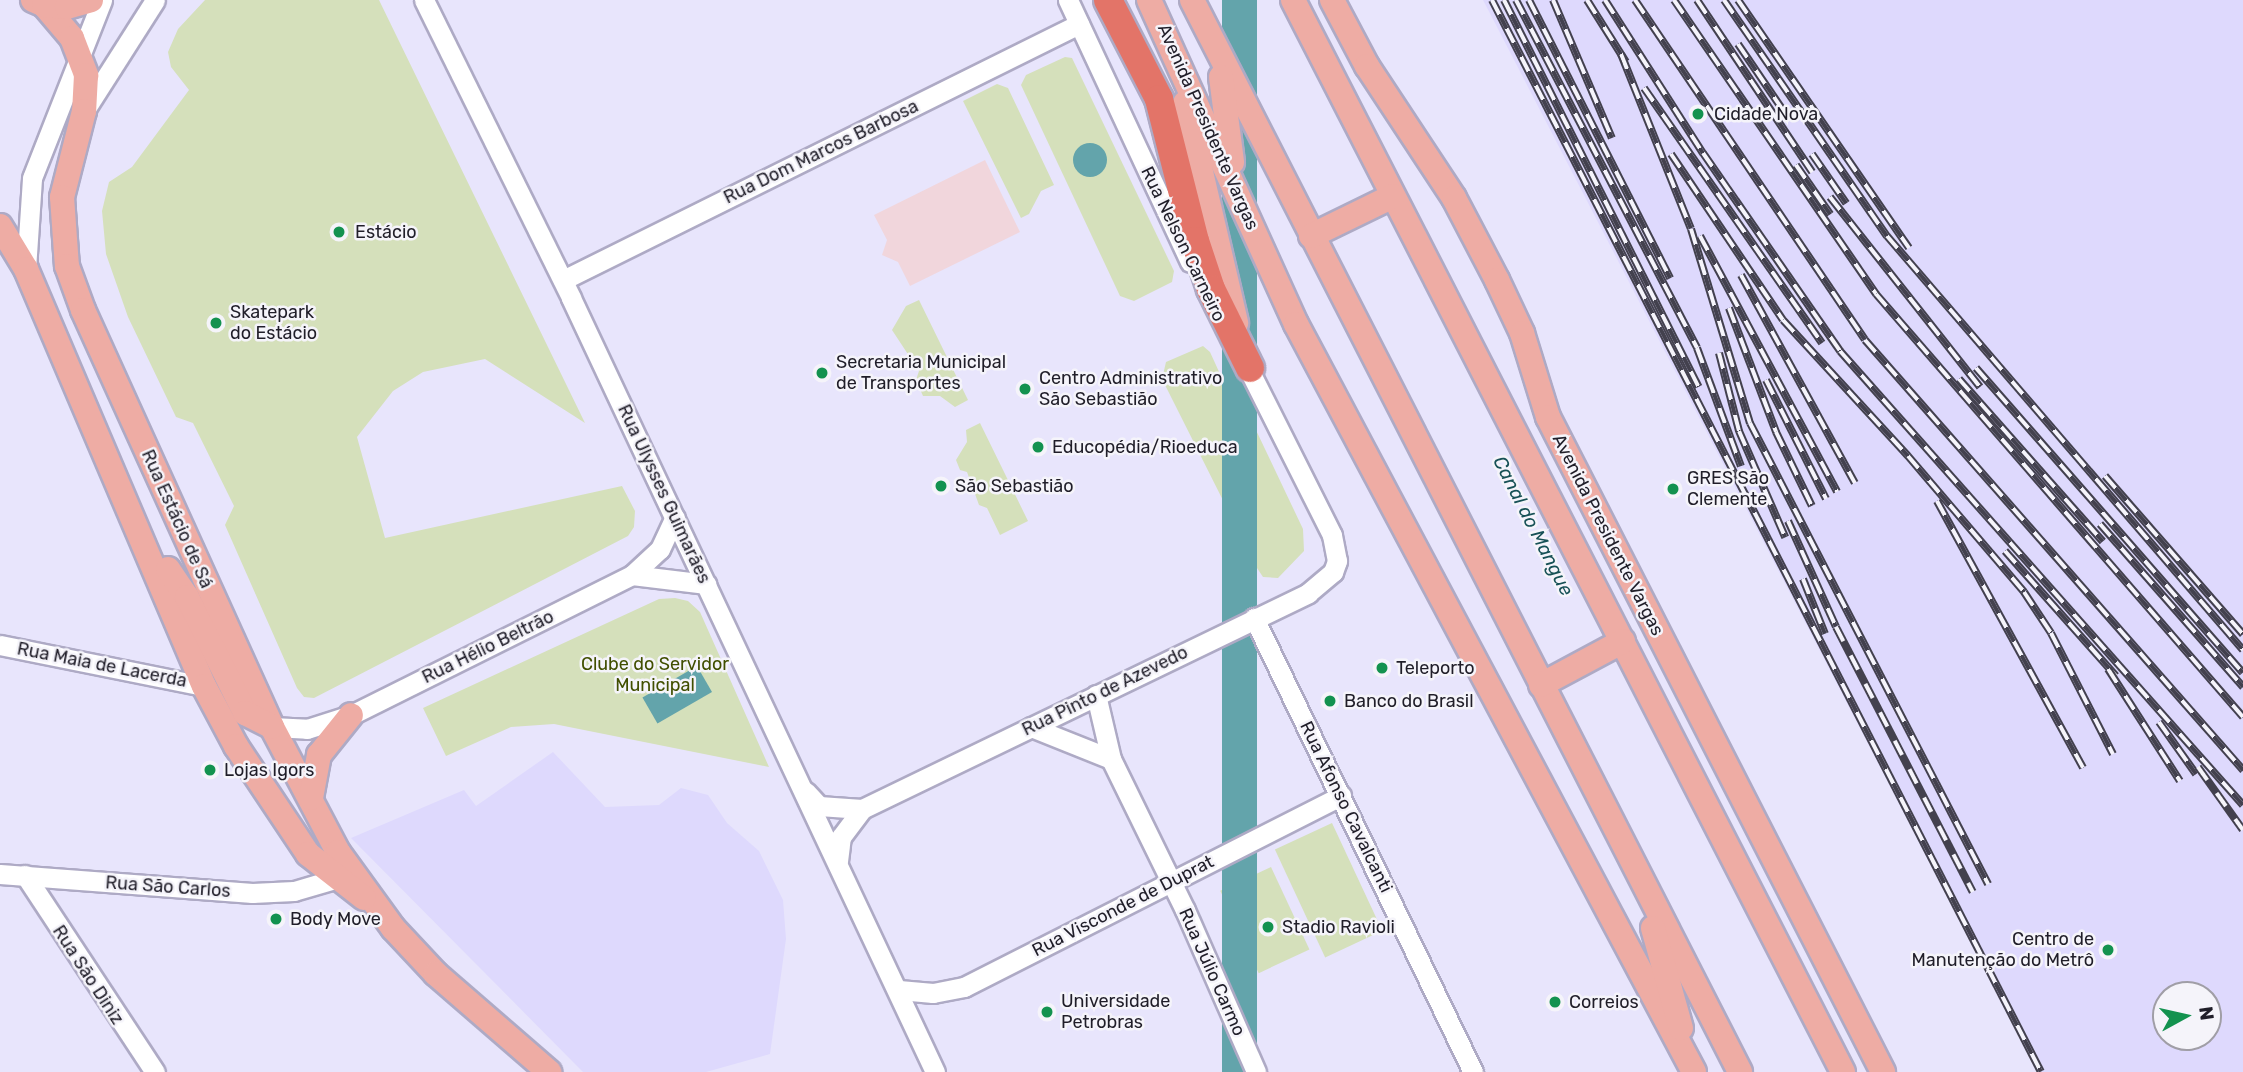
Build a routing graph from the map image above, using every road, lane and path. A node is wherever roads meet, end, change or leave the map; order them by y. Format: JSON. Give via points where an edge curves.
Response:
{"nodes":[{"id":1,"x":91,"y":0,"type":"edge"},
{"id":2,"x":102,"y":0,"type":"edge"},
{"id":3,"x":155,"y":0,"type":"edge"},
{"id":4,"x":424,"y":0,"type":"edge"},
{"id":5,"x":1068,"y":0,"type":"edge"},
{"id":6,"x":1108,"y":0,"type":"edge"},
{"id":7,"x":1149,"y":0,"type":"edge"},
{"id":8,"x":1192,"y":0,"type":"edge"},
{"id":9,"x":1289,"y":1,"type":"edge"},
{"id":10,"x":38,"y":3,"type":"edge"},
{"id":11,"x":1333,"y":6,"type":"edge"},
{"id":12,"x":1079,"y":24,"type":"junction"},
{"id":13,"x":1167,"y":35,"type":"junction"},
{"id":14,"x":1216,"y":49,"type":"junction"},
{"id":15,"x":79,"y":50,"type":"junction"},
{"id":16,"x":84,"y":111,"type":"junction"},
{"id":17,"x":1393,"y":196,"type":"junction"},
{"id":18,"x":1241,"y":198,"type":"junction"},
{"id":19,"x":0,"y":226,"type":"edge"},
{"id":20,"x":1311,"y":236,"type":"junction"},
{"id":21,"x":26,"y":269,"type":"junction"},
{"id":22,"x":563,"y":281,"type":"junction"},
{"id":23,"x":1250,"y":368,"type":"junction"},
{"id":24,"x":675,"y":517,"type":"junction"},
{"id":25,"x":141,"y":531,"type":"junction"},
{"id":26,"x":1337,"y":561,"type":"joint"},
{"id":27,"x":632,"y":575,"type":"junction"},
{"id":28,"x":706,"y":584,"type":"junction"},
{"id":29,"x":1254,"y":618,"type":"junction"},
{"id":30,"x":0,"y":645,"type":"edge"},
{"id":31,"x":1612,"y":646,"type":"junction"},
{"id":32,"x":1550,"y":679,"type":"junction"},
{"id":33,"x":204,"y":686,"type":"junction"},
{"id":34,"x":1096,"y":695,"type":"junction"},
{"id":35,"x":351,"y":715,"type":"junction"},
{"id":36,"x":272,"y":727,"type":"junction"},
{"id":37,"x":1031,"y":727,"type":"junction"},
{"id":38,"x":1111,"y":759,"type":"junction"},
{"id":39,"x":804,"y":790,"type":"junction"},
{"id":40,"x":1341,"y":796,"type":"junction"},
{"id":41,"x":310,"y":798,"type":"junction"},
{"id":42,"x":862,"y":809,"type":"junction"},
{"id":43,"x":838,"y":861,"type":"junction"},
{"id":44,"x":0,"y":874,"type":"edge"},
{"id":45,"x":25,"y":875,"type":"junction"},
{"id":46,"x":335,"y":879,"type":"junction"},
{"id":47,"x":1640,"y":880,"type":"junction"},
{"id":48,"x":1171,"y":881,"type":"junction"},
{"id":49,"x":375,"y":905,"type":"junction"},
{"id":50,"x":899,"y":990,"type":"junction"},
{"id":51,"x":521,"y":1049,"type":"junction"},
{"id":52,"x":155,"y":1072,"type":"edge"},
{"id":53,"x":533,"y":1072,"type":"edge"},
{"id":54,"x":549,"y":1072,"type":"edge"},
{"id":55,"x":935,"y":1072,"type":"edge"},
{"id":56,"x":1256,"y":1072,"type":"edge"},
{"id":57,"x":1473,"y":1072,"type":"edge"},
{"id":58,"x":1694,"y":1072,"type":"edge"},
{"id":59,"x":1740,"y":1072,"type":"edge"},
{"id":60,"x":1843,"y":1072,"type":"edge"},
{"id":61,"x":1883,"y":1072,"type":"edge"}],
"edges":[{"from":1,"to":10,"type":"main road","via":[[67,8]]},
{"from":2,"to":15,"type":"street"},
{"from":3,"to":16,"type":"street"},
{"from":4,"to":22,"type":"street","name":"Rua Ulysses Guimarães"},
{"from":5,"to":12,"type":"street","name":"Rua Nelson Carneiro"},
{"from":6,"to":23,"type":"highway","via":[[1159,99],[1211,289]]},
{"from":7,"to":13,"type":"main road","name":"Avenida Presidente Vargas"},
{"from":8,"to":14,"type":"main road"},
{"from":9,"to":17,"type":"main road","name":"Avenida Presidente Vargas"},
{"from":10,"to":15,"type":"main road"},
{"from":11,"to":61,"type":"main road","name":"Avenida Presidente Vargas","via":[[1454,198],[1497,280],[1522,333],[1548,417]]},
{"from":12,"to":22,"type":"street","name":"Rua Dom Marcos Barbosa"},
{"from":12,"to":23,"type":"street","name":"Rua Nelson Carneiro","via":[[1207,299]]},
{"from":13,"to":18,"type":"main road","name":"Avenida Presidente Vargas"},
{"from":13,"to":23,"type":"main road"},
{"from":14,"to":18,"type":"main road"},
{"from":14,"to":20,"type":"main road"},
{"from":15,"to":16,"type":"main road","name":"Rua Estácio de Sá","via":[[86,75]]},
{"from":15,"to":21,"type":"street","via":[[32,178]]},
{"from":16,"to":36,"type":"main road","name":"Rua Estácio de Sá","via":[[62,197],[67,266]]},
{"from":17,"to":20,"type":"main road"},
{"from":17,"to":31,"type":"main road","name":"Avenida Presidente Vargas"},
{"from":18,"to":58,"type":"main road","name":"Avenida Presidente Vargas","via":[[1303,336]]},
{"from":19,"to":21,"type":"main road","name":"Rua Estácio de Sá"},
{"from":20,"to":32,"type":"main road"},
{"from":21,"to":25,"type":"main road","name":"Rua Estácio de Sá"},
{"from":22,"to":24,"type":"street","name":"Rua Ulysses Guimarães"},
{"from":23,"to":26,"type":"street","name":"Rua Nelson Carneiro","via":[[1332,535]]},
{"from":24,"to":27,"type":"street","name":"Rua Hélio Beltrão","via":[[660,549]]},
{"from":24,"to":28,"type":"street","name":"Rua Ulysses Guimarães"},
{"from":25,"to":33,"type":"main road","name":"Rua Estácio de Sá"},
{"from":25,"to":36,"type":"main road","via":[[187,597],[245,713]]},
{"from":26,"to":29,"type":"street","name":"Rua Pinto de Azevedo","via":[[1333,572],[1308,593]]},
{"from":27,"to":28,"type":"street"},
{"from":27,"to":35,"type":"street","name":"Rua Hélio Beltrão"},
{"from":28,"to":39,"type":"street","name":"Rua Ulysses Guimarães"},
{"from":29,"to":34,"type":"street","name":"Rua Pinto de Azevedo"},
{"from":29,"to":40,"type":"street","name":"Rua Afonso Cavalcanti"},
{"from":30,"to":33,"type":"street","name":"Rua Maia de Lacerda"},
{"from":31,"to":32,"type":"main road"},
{"from":31,"to":60,"type":"main road","name":"Avenida Presidente Vargas"},
{"from":32,"to":47,"type":"main road"},
{"from":33,"to":46,"type":"main road","name":"Rua Estácio de Sá","via":[[270,802],[308,854]]},
{"from":34,"to":37,"type":"street","name":"Rua Pinto de Azevedo"},
{"from":34,"to":38,"type":"street","name":"Rua Júlio Carmo"},
{"from":35,"to":36,"type":"street","name":"Rua Hélio Beltrão","via":[[307,729]]},
{"from":35,"to":41,"type":"main road","via":[[319,755]]},
{"from":36,"to":41,"type":"main road","name":"Rua Estácio de Sá"},
{"from":37,"to":38,"type":"street"},
{"from":37,"to":42,"type":"street","name":"Rua Pinto de Azevedo"},
{"from":38,"to":48,"type":"street","name":"Rua Júlio Carmo"},
{"from":39,"to":42,"type":"street","name":"Rua Pinto de Azevedo","via":[[819,806]]},
{"from":39,"to":43,"type":"street","name":"Rua Ulysses Guimarães"},
{"from":40,"to":48,"type":"street","name":"Rua Visconde de Duprat"},
{"from":40,"to":57,"type":"street","name":"Rua Afonso Cavalcanti"},
{"from":41,"to":49,"type":"main road","name":"Rua Estácio de Sá","via":[[338,852]]},
{"from":42,"to":43,"type":"street","name":"Rua Pinto de Azevedo","via":[[841,838]]},
{"from":43,"to":50,"type":"street","name":"Rua Ulysses Guimarães"},
{"from":44,"to":45,"type":"street","name":"Rua São Carlos"},
{"from":45,"to":46,"type":"street","name":"Rua São Carlos","via":[[252,893],[294,891]]},
{"from":45,"to":52,"type":"street","name":"Rua São Diniz"},
{"from":46,"to":49,"type":"main road","name":"Rua Estácio de Sá"},
{"from":47,"to":58,"type":"main road"},
{"from":47,"to":59,"type":"main road"},
{"from":48,"to":50,"type":"street","name":"Rua Visconde de Duprat","via":[[964,987],[933,993]]},
{"from":48,"to":56,"type":"street","name":"Rua Júlio Carmo"},
{"from":49,"to":51,"type":"main road","name":"Rua Estácio de Sá","via":[[436,974]]},
{"from":50,"to":55,"type":"street","name":"Rua Ulysses Guimarães"},
{"from":51,"to":53,"type":"main road"},
{"from":51,"to":54,"type":"main road","name":"Rua Estácio de Sá"}]}
